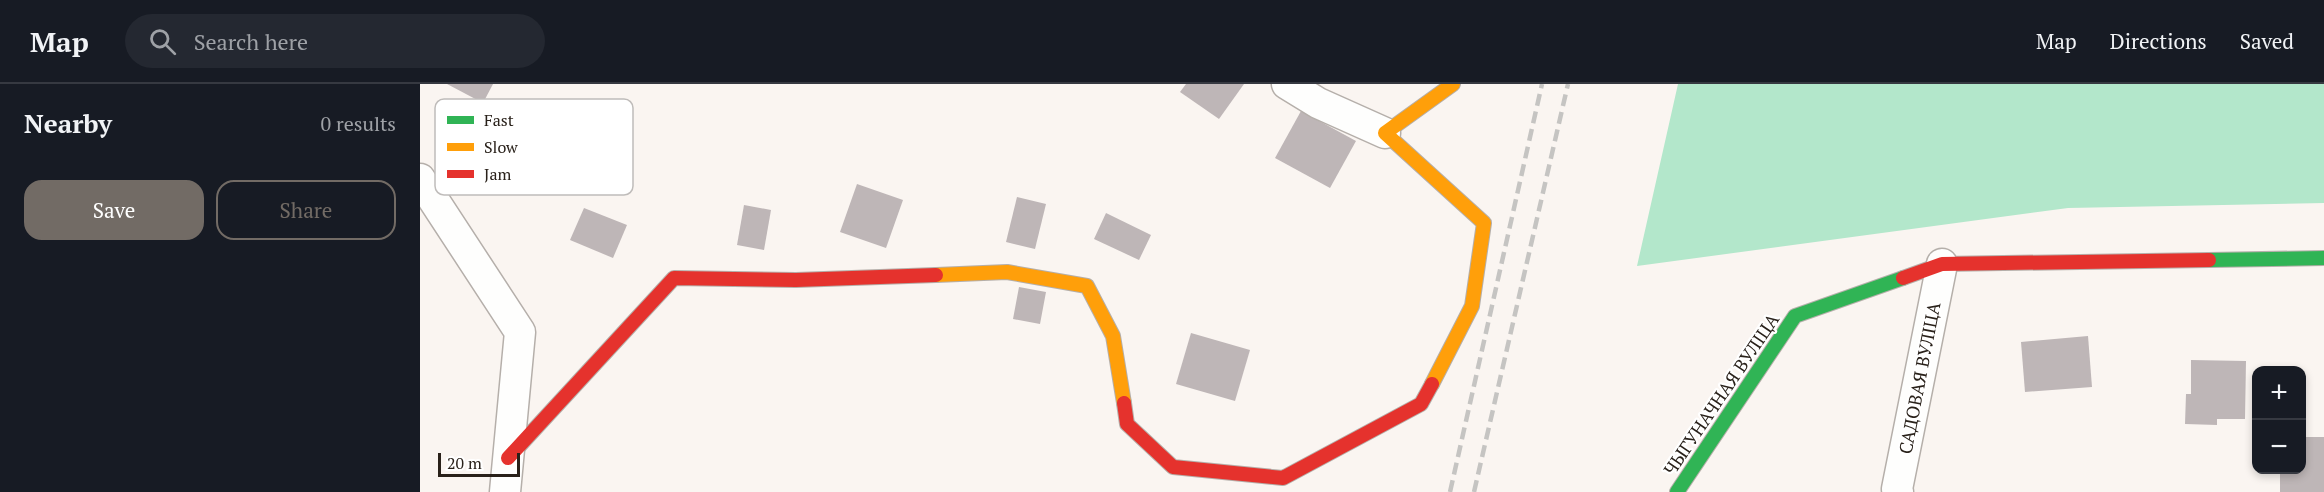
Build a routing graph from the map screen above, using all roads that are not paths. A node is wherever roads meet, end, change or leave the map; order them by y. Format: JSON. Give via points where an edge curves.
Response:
{"nodes":[{"id":1,"x":1287,"y":84,"type":"edge"},
{"id":2,"x":1453,"y":84,"type":"edge"},
{"id":3,"x":1385,"y":133,"type":"junction"},
{"id":4,"x":420,"y":179,"type":"edge"},
{"id":5,"x":2324,"y":258,"type":"edge"},
{"id":6,"x":1942,"y":264,"type":"junction"},
{"id":7,"x":508,"y":458,"type":"junction"},
{"id":8,"x":505,"y":492,"type":"edge"},
{"id":9,"x":1677,"y":492,"type":"edge"},
{"id":10,"x":1898,"y":492,"type":"edge"}],
"edges":[{"from":1,"to":3,"type":"street","via":[[1318,104]]},
{"from":2,"to":3,"type":"street"},
{"from":3,"to":7,"type":"street","via":[[1484,223],[1472,306],[1421,404],[1283,478],[1173,467],[1127,424],[1113,336],[1087,286],[1007,272],[796,280],[674,278]]},
{"from":4,"to":7,"type":"street","via":[[520,332]]},
{"from":5,"to":6,"type":"street"},
{"from":6,"to":9,"type":"street","name":"ЧЫГУНАЧНАЯ ВУЛІЦА","via":[[1795,316]]},
{"from":6,"to":10,"type":"street","name":"САДОВАЯ ВУЛІЦА"},
{"from":7,"to":8,"type":"street"}]}
